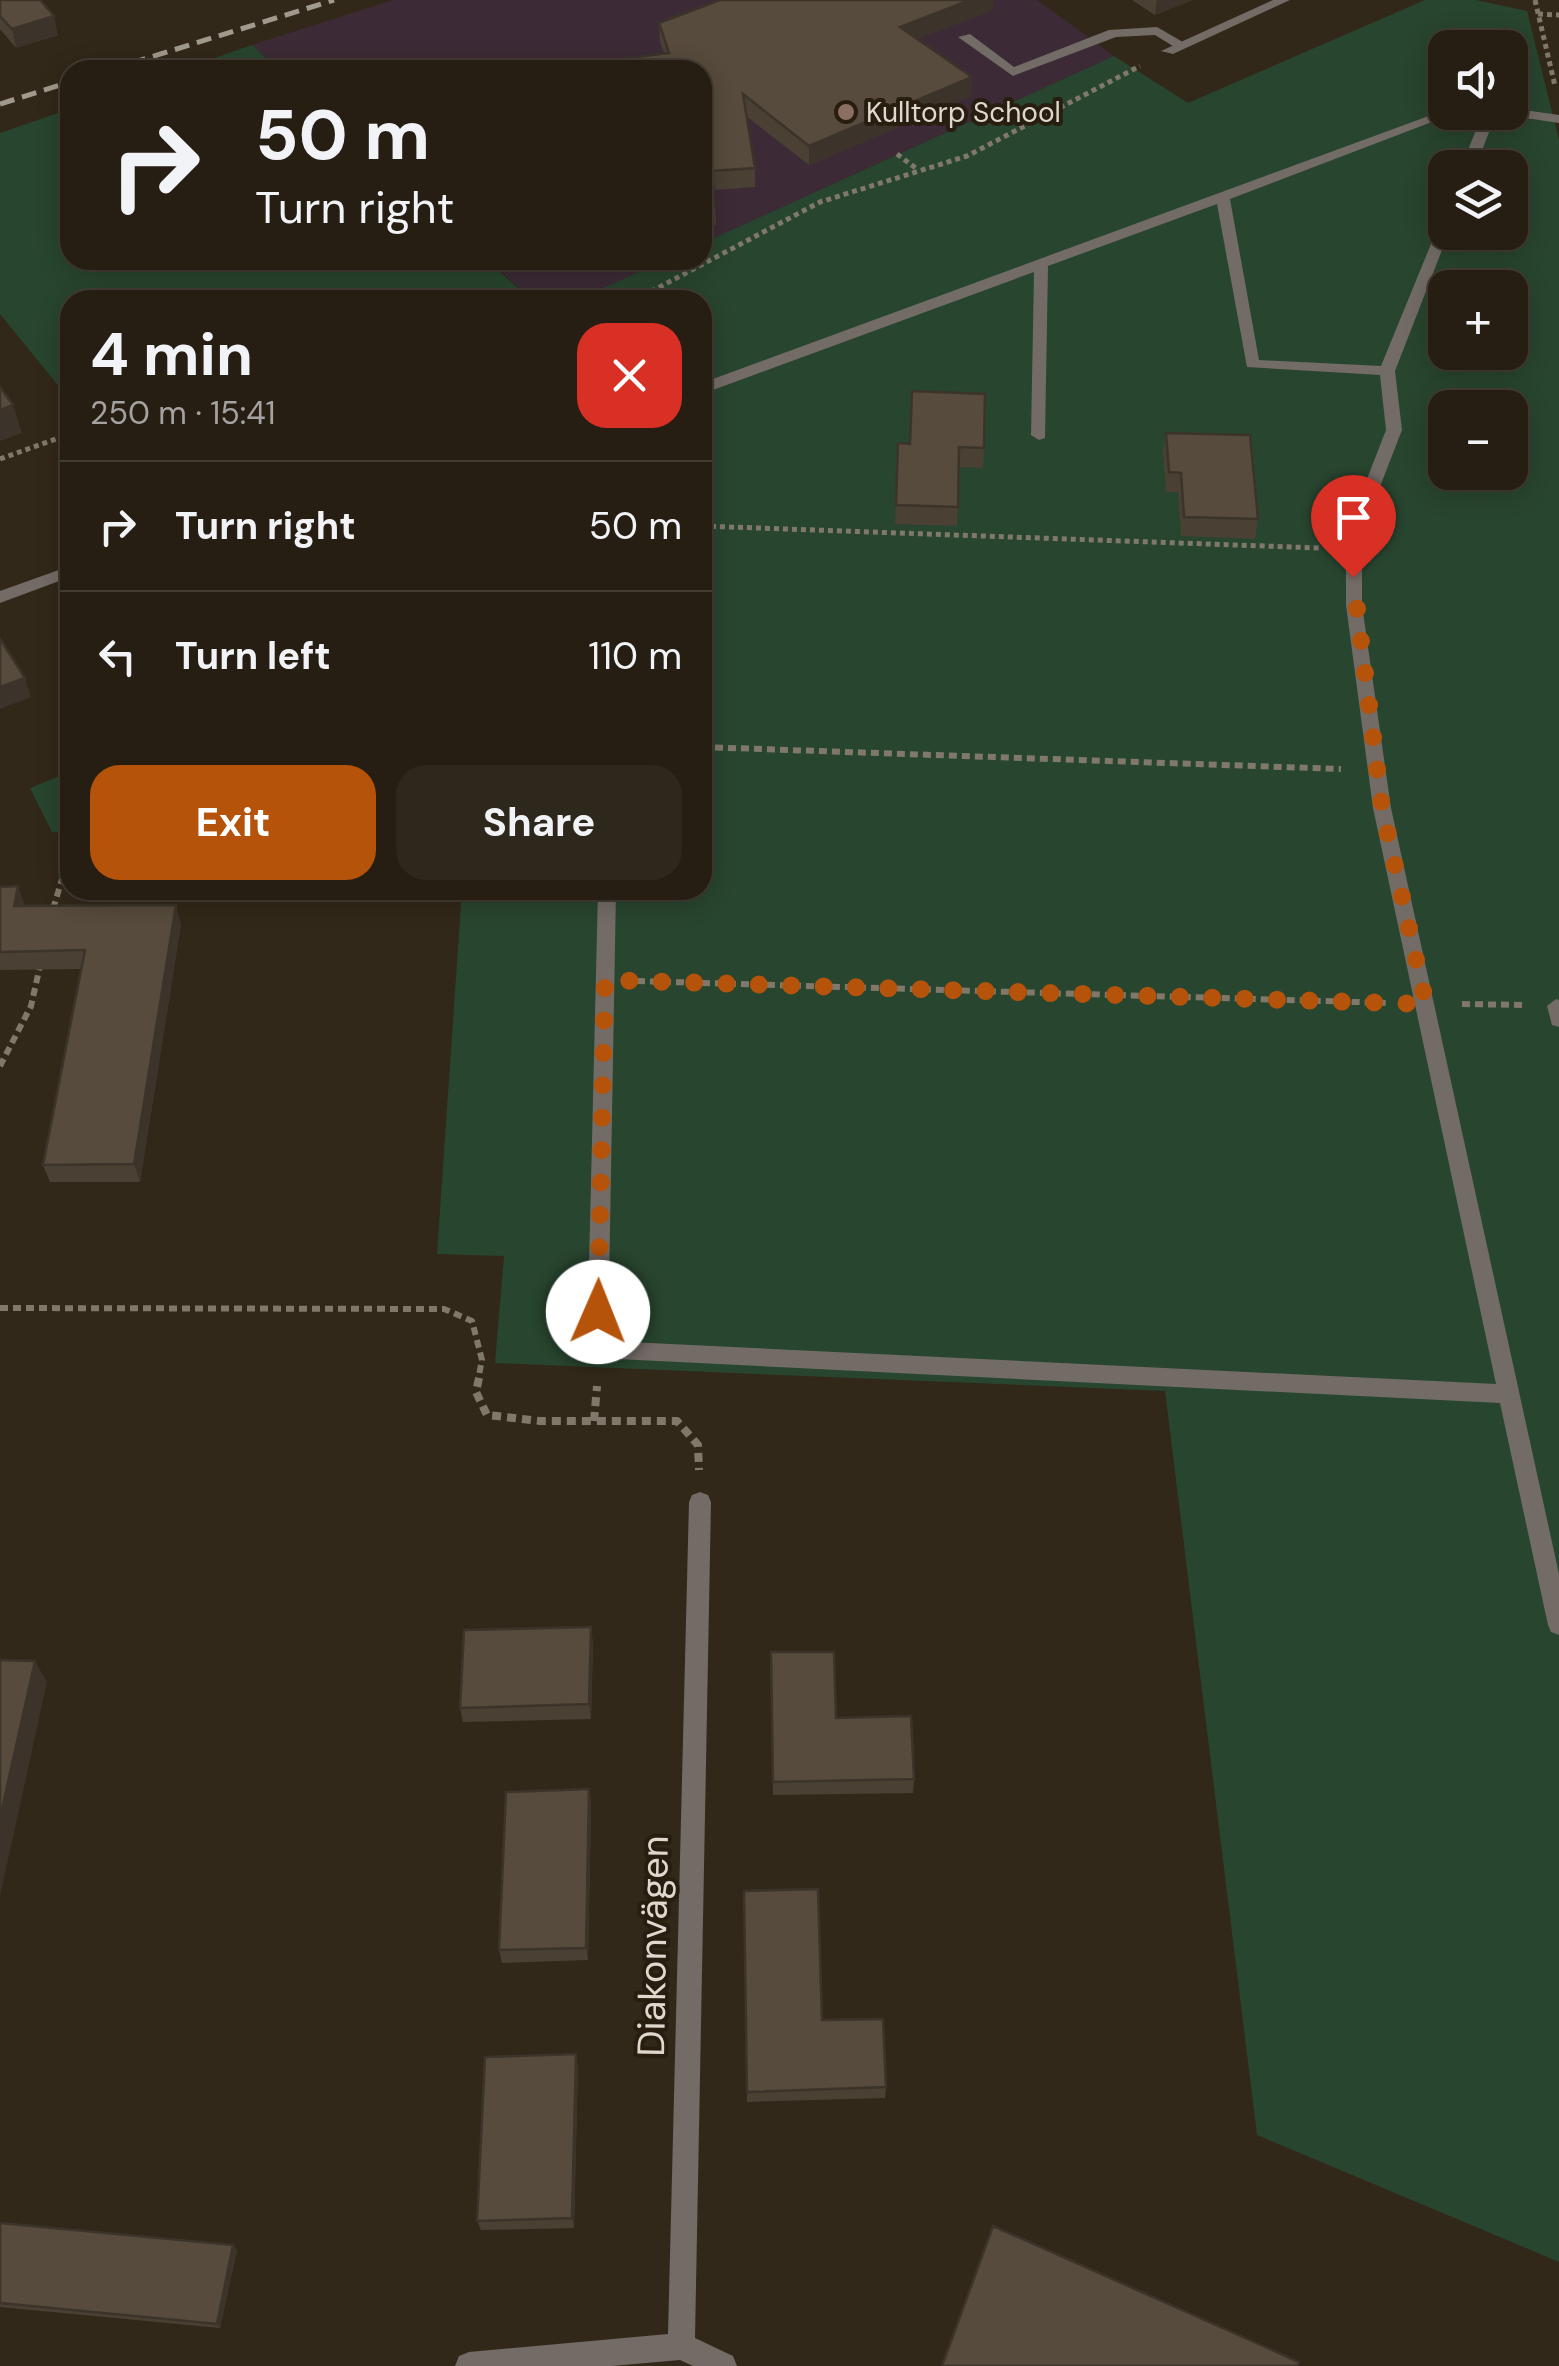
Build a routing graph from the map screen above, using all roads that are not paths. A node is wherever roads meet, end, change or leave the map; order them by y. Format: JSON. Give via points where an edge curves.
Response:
{"nodes":[{"id":1,"x":1284,"y":0,"type":"edge"},
{"id":2,"x":965,"y":37,"type":"dead end"},
{"id":3,"x":1528,"y":114,"type":"edge"},
{"id":4,"x":1559,"y":118,"type":"edge"},
{"id":5,"x":1428,"y":121,"type":"edge"},
{"id":6,"x":1224,"y":197,"type":"junction"},
{"id":7,"x":1435,"y":250,"type":"edge"},
{"id":8,"x":1041,"y":264,"type":"junction"},
{"id":9,"x":1387,"y":372,"type":"junction"},
{"id":10,"x":712,"y":385,"type":"edge"},
{"id":11,"x":1039,"y":435,"type":"dead end"},
{"id":12,"x":60,"y":575,"type":"edge"},
{"id":13,"x":0,"y":598,"type":"edge"},
{"id":14,"x":607,"y":900,"type":"edge"},
{"id":15,"x":1510,"y":1394,"type":"junction"},
{"id":16,"x":700,"y":1502,"type":"road end"},
{"id":17,"x":1559,"y":1625,"type":"edge"},
{"id":18,"x":681,"y":2346,"type":"junction"},
{"id":19,"x":469,"y":2366,"type":"edge"},
{"id":20,"x":722,"y":2366,"type":"edge"}],
"edges":[{"from":1,"to":2,"type":"street","via":[[1174,48],[1157,30],[1114,32],[1013,72]]},
{"from":3,"to":4,"type":"street"},
{"from":5,"to":6,"type":"street"},
{"from":6,"to":8,"type":"street"},
{"from":6,"to":9,"type":"street","via":[[1252,364]]},
{"from":7,"to":9,"type":"street"},
{"from":8,"to":10,"type":"street"},
{"from":8,"to":11,"type":"street"},
{"from":9,"to":15,"type":"street","via":[[1394,430],[1354,533],[1354,605],[1377,771]]},
{"from":12,"to":13,"type":"street"},
{"from":14,"to":15,"type":"street","via":[[597,1349]]},
{"from":15,"to":17,"type":"street"},
{"from":16,"to":18,"type":"street","name":"Diakonvägen"},
{"from":18,"to":19,"type":"street"},
{"from":18,"to":20,"type":"street"}]}
